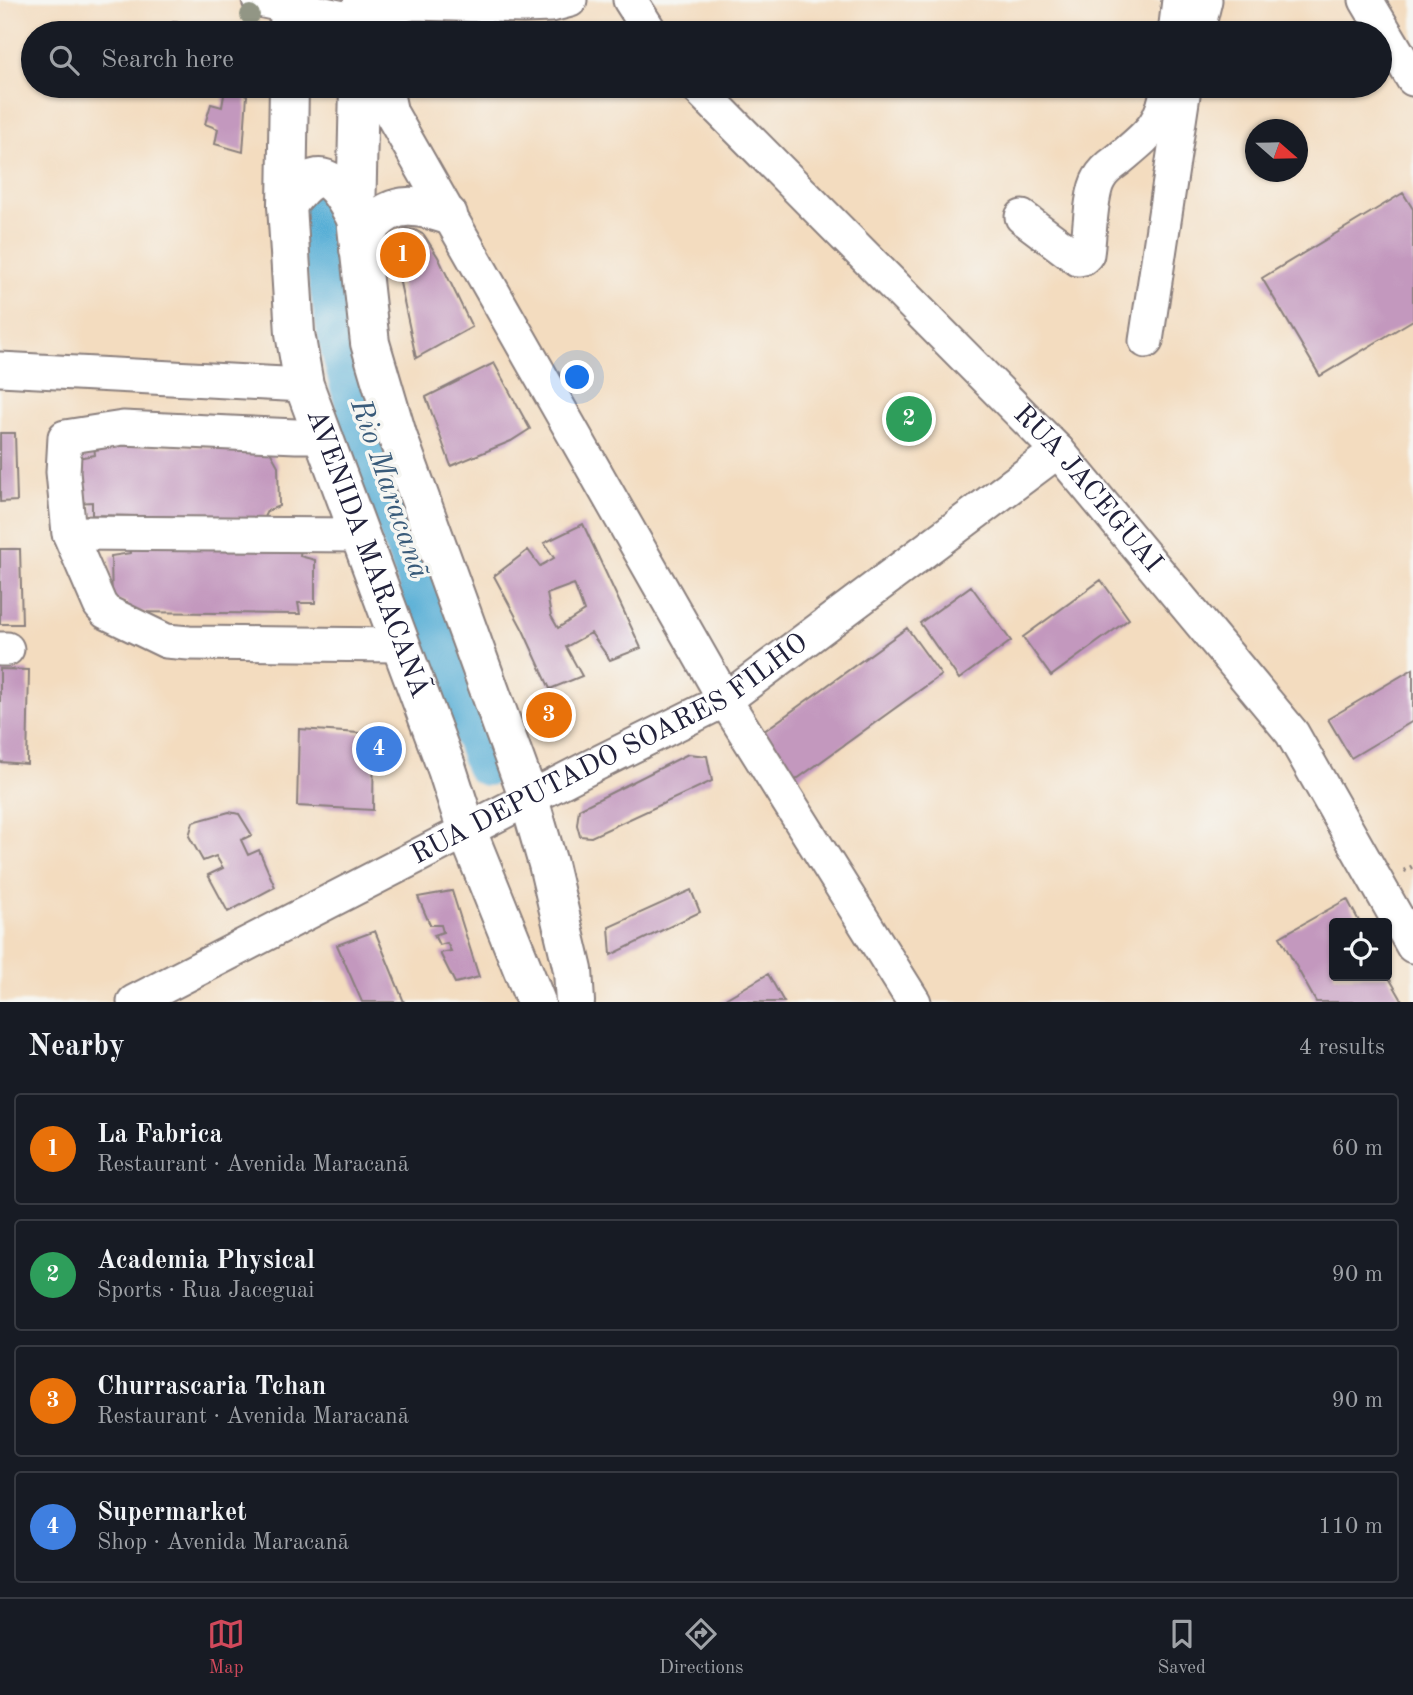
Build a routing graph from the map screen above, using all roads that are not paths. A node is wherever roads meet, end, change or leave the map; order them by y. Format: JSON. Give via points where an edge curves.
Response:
{"nodes":[{"id":1,"x":570,"y":0,"type":"edge"},
{"id":2,"x":630,"y":0,"type":"edge"},
{"id":3,"x":1179,"y":0,"type":"edge"},
{"id":4,"x":1205,"y":0,"type":"edge"},
{"id":5,"x":1366,"y":0,"type":"edge"},
{"id":6,"x":282,"y":10,"type":"edge"},
{"id":7,"x":356,"y":21,"type":"edge"},
{"id":8,"x":365,"y":21,"type":"edge"},
{"id":9,"x":643,"y":21,"type":"edge"},
{"id":10,"x":1176,"y":21,"type":"edge"},
{"id":11,"x":1200,"y":21,"type":"edge"},
{"id":12,"x":1378,"y":21,"type":"edge"},
{"id":13,"x":1392,"y":44,"type":"edge"},
{"id":14,"x":1413,"y":79,"type":"edge"},
{"id":15,"x":289,"y":98,"type":"edge"},
{"id":16,"x":359,"y":98,"type":"edge"},
{"id":17,"x":388,"y":98,"type":"edge"},
{"id":18,"x":708,"y":98,"type":"edge"},
{"id":19,"x":1164,"y":98,"type":"edge"},
{"id":20,"x":1183,"y":98,"type":"edge"},
{"id":21,"x":287,"y":205,"type":"junction"},
{"id":22,"x":448,"y":215,"type":"junction"},
{"id":23,"x":1022,"y":218,"type":"dead end"},
{"id":24,"x":357,"y":233,"type":"junction"},
{"id":25,"x":1146,"y":341,"type":"dead end"},
{"id":26,"x":0,"y":369,"type":"edge"},
{"id":27,"x":304,"y":385,"type":"junction"},
{"id":28,"x":323,"y":436,"type":"junction"},
{"id":29,"x":1058,"y":451,"type":"junction"},
{"id":30,"x":69,"y":533,"type":"junction"},
{"id":31,"x":360,"y":535,"type":"junction"},
{"id":32,"x":395,"y":630,"type":"junction"},
{"id":33,"x":725,"y":700,"type":"junction"},
{"id":34,"x":529,"y":799,"type":"junction"},
{"id":35,"x":467,"y":831,"type":"junction"},
{"id":36,"x":1413,"y":946,"type":"edge"},
{"id":37,"x":134,"y":1002,"type":"edge"},
{"id":38,"x":536,"y":1002,"type":"edge"},
{"id":39,"x":575,"y":1002,"type":"edge"},
{"id":40,"x":914,"y":1002,"type":"edge"}],
"edges":[{"from":1,"to":8,"type":"street","via":[[523,6],[413,3]]},
{"from":2,"to":9,"type":"street"},
{"from":3,"to":10,"type":"street"},
{"from":4,"to":11,"type":"street"},
{"from":5,"to":12,"type":"street"},
{"from":6,"to":7,"type":"street"},
{"from":13,"to":14,"type":"street"},
{"from":15,"to":21,"type":"main road","name":"AVENIDA MARACANÃ"},
{"from":16,"to":24,"type":"main road"},
{"from":17,"to":22,"type":"street","via":[[391,113]]},
{"from":18,"to":29,"type":"street","name":"RUA JACEGUAI"},
{"from":19,"to":23,"type":"street","via":[[1149,134],[1100,176],[1083,258],[1078,259]]},
{"from":20,"to":25,"type":"street"},
{"from":21,"to":24,"type":"main road","via":[[301,187],[321,178],[342,194]]},
{"from":21,"to":27,"type":"main road","name":"AVENIDA MARACANÃ","via":[[295,333]]},
{"from":22,"to":24,"type":"main road","via":[[405,206],[387,212]]},
{"from":22,"to":33,"type":"street"},
{"from":24,"to":34,"type":"main road","via":[[370,343],[398,438]]},
{"from":26,"to":27,"type":"street"},
{"from":27,"to":28,"type":"main road","name":"AVENIDA MARACANÃ"},
{"from":28,"to":30,"type":"street","via":[[123,428],[65,437]]},
{"from":28,"to":31,"type":"main road","name":"AVENIDA MARACANÃ"},
{"from":29,"to":33,"type":"street","name":"RUA DEPUTADO SOARES FILHO"},
{"from":29,"to":36,"type":"street","name":"RUA JACEGUAI","via":[[1292,733]]},
{"from":30,"to":31,"type":"street"},
{"from":30,"to":32,"type":"street","via":[[106,612],[166,641],[359,646]]},
{"from":31,"to":32,"type":"main road","name":"AVENIDA MARACANÃ"},
{"from":32,"to":35,"type":"main road","name":"AVENIDA MARACANÃ"},
{"from":33,"to":34,"type":"street","name":"RUA DEPUTADO SOARES FILHO"},
{"from":33,"to":40,"type":"street"},
{"from":34,"to":35,"type":"street","name":"RUA DEPUTADO SOARES FILHO"},
{"from":34,"to":39,"type":"main road","via":[[573,970]]},
{"from":35,"to":37,"type":"street","name":"RUA DEPUTADO SOARES FILHO"},
{"from":35,"to":38,"type":"main road","name":"AVENIDA MARACANÃ"}]}
